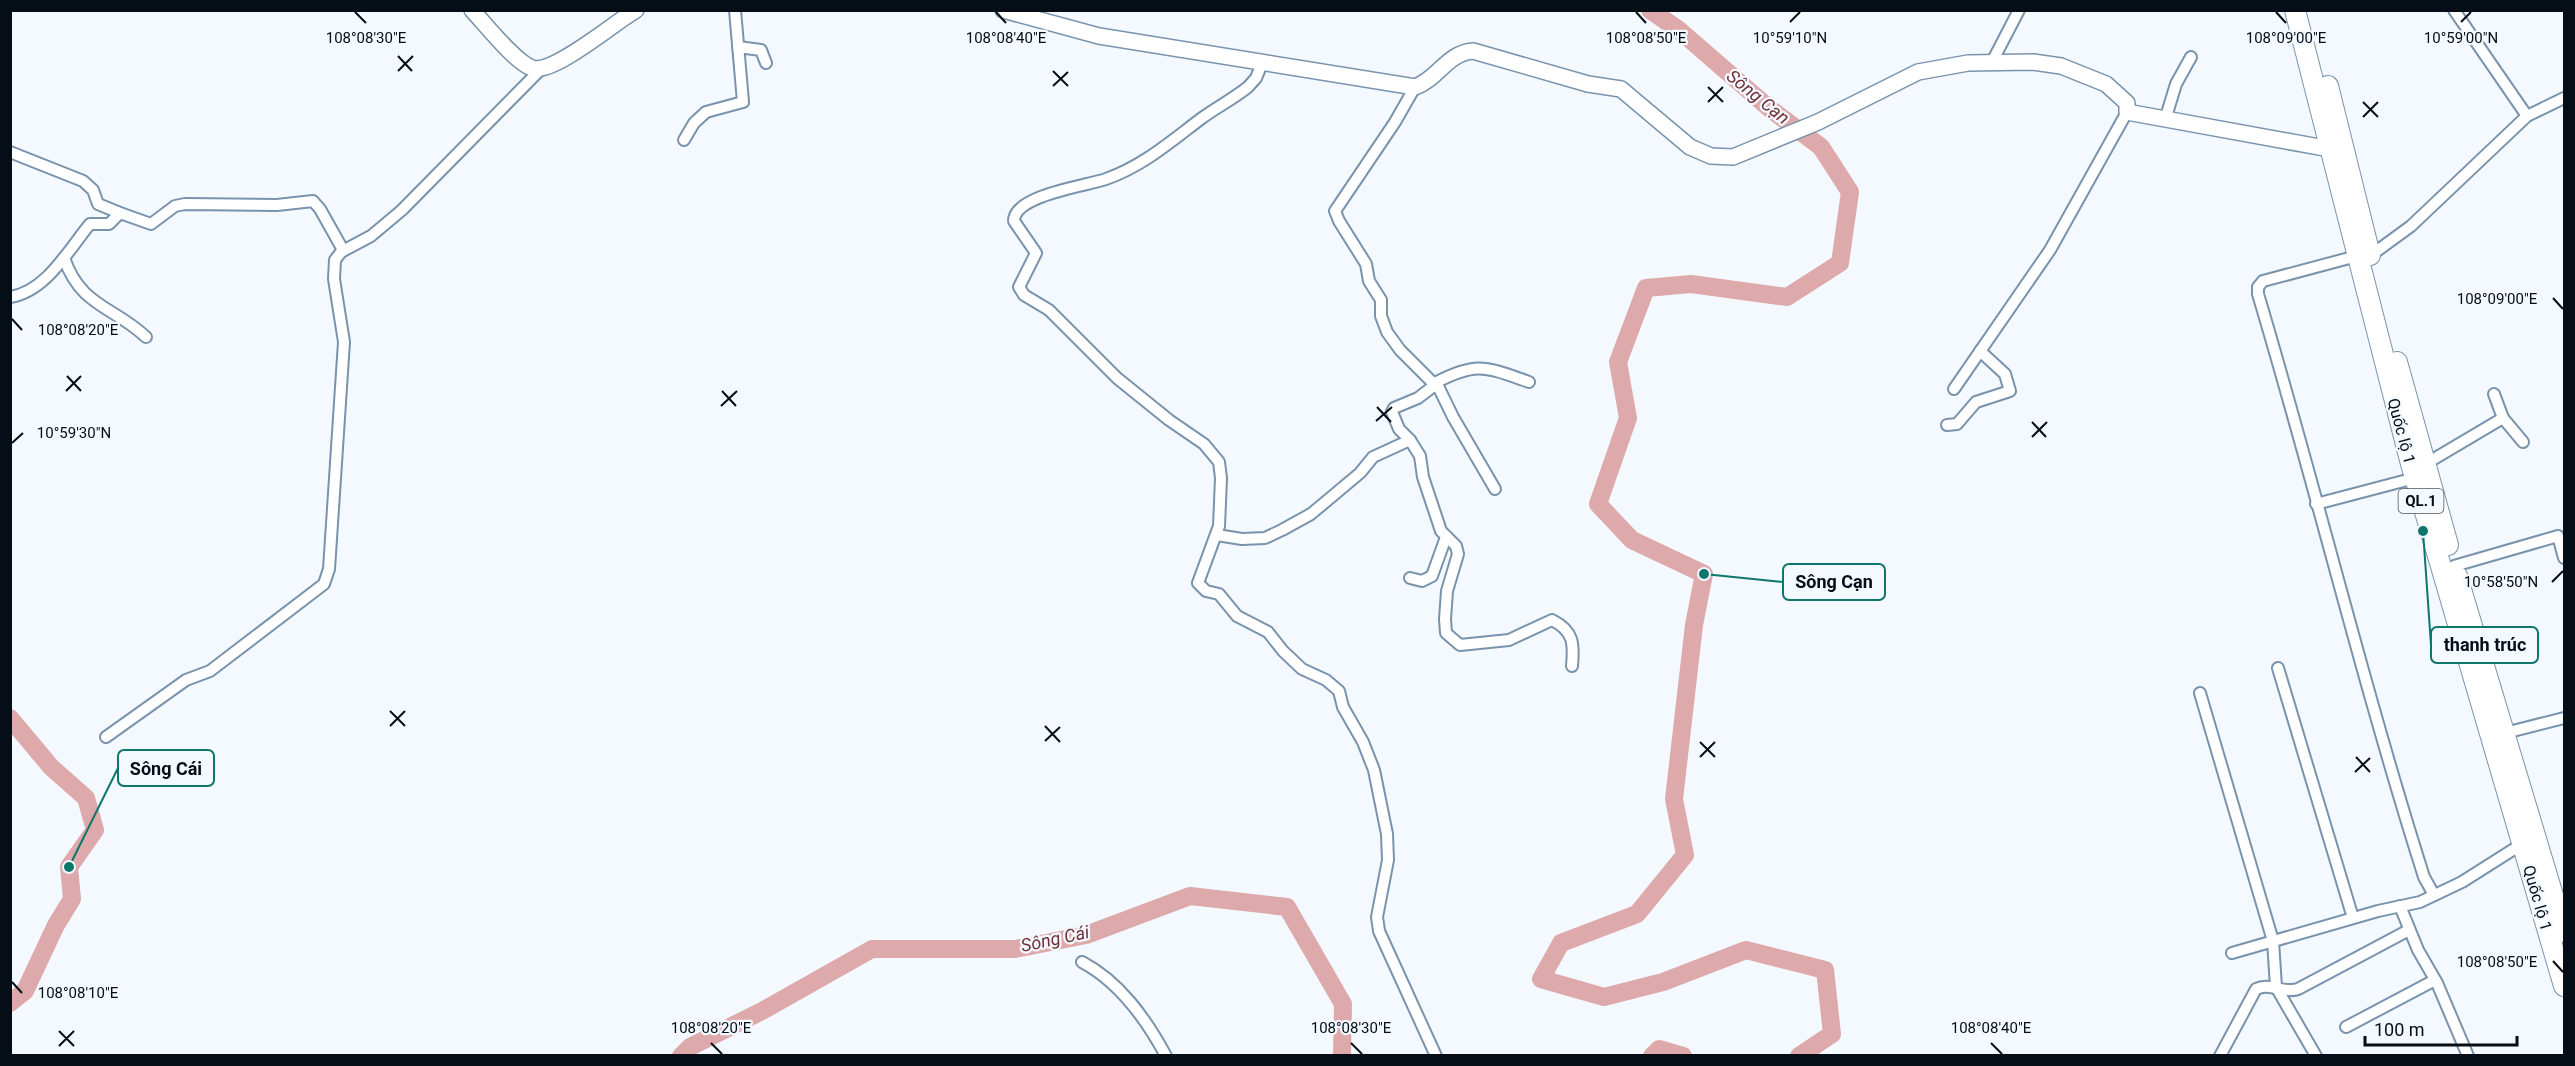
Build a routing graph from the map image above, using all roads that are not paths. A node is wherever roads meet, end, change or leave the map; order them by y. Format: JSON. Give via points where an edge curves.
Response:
{"nodes":[{"id":1,"x":472,"y":10,"type":"edge"},
{"id":2,"x":636,"y":10,"type":"edge"},
{"id":3,"x":735,"y":10,"type":"edge"},
{"id":4,"x":1003,"y":10,"type":"edge"},
{"id":5,"x":2019,"y":10,"type":"edge"},
{"id":6,"x":2295,"y":10,"type":"edge"},
{"id":7,"x":2308,"y":10,"type":"edge"},
{"id":8,"x":2454,"y":10,"type":"edge"},
{"id":9,"x":738,"y":47,"type":"junction"},
{"id":10,"x":2192,"y":57,"type":"dead end"},
{"id":11,"x":1263,"y":61,"type":"junction"},
{"id":12,"x":1992,"y":62,"type":"junction"},
{"id":13,"x":766,"y":63,"type":"dead end"},
{"id":14,"x":540,"y":70,"type":"junction"},
{"id":15,"x":1415,"y":87,"type":"junction"},
{"id":16,"x":2565,"y":98,"type":"edge"},
{"id":17,"x":2127,"y":112,"type":"junction"},
{"id":18,"x":2527,"y":116,"type":"junction"},
{"id":19,"x":2165,"y":120,"type":"junction"},
{"id":20,"x":684,"y":140,"type":"dead end"},
{"id":21,"x":2330,"y":149,"type":"junction"},
{"id":22,"x":10,"y":152,"type":"edge"},
{"id":23,"x":120,"y":213,"type":"junction"},
{"id":24,"x":343,"y":250,"type":"junction"},
{"id":25,"x":2364,"y":256,"type":"junction"},
{"id":26,"x":64,"y":258,"type":"junction"},
{"id":27,"x":10,"y":297,"type":"edge"},
{"id":28,"x":147,"y":337,"type":"dead end"},
{"id":29,"x":1980,"y":351,"type":"junction"},
{"id":30,"x":1435,"y":382,"type":"junction"},
{"id":31,"x":1529,"y":382,"type":"dead end"},
{"id":32,"x":1954,"y":389,"type":"dead end"},
{"id":33,"x":2494,"y":394,"type":"dead end"},
{"id":34,"x":2503,"y":418,"type":"junction"},
{"id":35,"x":1947,"y":425,"type":"dead end"},
{"id":36,"x":1410,"y":440,"type":"junction"},
{"id":37,"x":2523,"y":442,"type":"dead end"},
{"id":38,"x":2421,"y":470,"type":"junction"},
{"id":39,"x":1495,"y":489,"type":"dead end"},
{"id":40,"x":2316,"y":504,"type":"junction"},
{"id":41,"x":1217,"y":534,"type":"junction"},
{"id":42,"x":1446,"y":537,"type":"junction"},
{"id":43,"x":2565,"y":558,"type":"edge"},
{"id":44,"x":2454,"y":567,"type":"junction"},
{"id":45,"x":1410,"y":578,"type":"dead end"},
{"id":46,"x":1572,"y":666,"type":"dead end"},
{"id":47,"x":2278,"y":668,"type":"dead end"},
{"id":48,"x":2200,"y":693,"type":"dead end"},
{"id":49,"x":2565,"y":718,"type":"edge"},
{"id":50,"x":2505,"y":733,"type":"junction"},
{"id":51,"x":106,"y":737,"type":"dead end"},
{"id":52,"x":2522,"y":844,"type":"junction"},
{"id":53,"x":2434,"y":895,"type":"junction"},
{"id":54,"x":2400,"y":906,"type":"junction"},
{"id":55,"x":2353,"y":918,"type":"junction"},
{"id":56,"x":2409,"y":930,"type":"junction"},
{"id":57,"x":2565,"y":932,"type":"edge"},
{"id":58,"x":2273,"y":941,"type":"junction"},
{"id":59,"x":2232,"y":953,"type":"dead end"},
{"id":60,"x":1082,"y":962,"type":"dead end"},
{"id":61,"x":2435,"y":980,"type":"junction"},
{"id":62,"x":2565,"y":986,"type":"edge"},
{"id":63,"x":2276,"y":987,"type":"junction"},
{"id":64,"x":2346,"y":1027,"type":"dead end"},
{"id":65,"x":1166,"y":1056,"type":"edge"},
{"id":66,"x":1436,"y":1056,"type":"edge"},
{"id":67,"x":2220,"y":1056,"type":"edge"},
{"id":68,"x":2316,"y":1056,"type":"edge"},
{"id":69,"x":2468,"y":1056,"type":"edge"}],
"edges":[{"from":1,"to":14,"type":"street","via":[[530,68]]},
{"from":2,"to":14,"type":"street"},
{"from":3,"to":9,"type":"street"},
{"from":4,"to":11,"type":"street","via":[[1099,36]]},
{"from":5,"to":12,"type":"street"},
{"from":6,"to":21,"type":"highway","name":"Quốc lộ 1","number":"QL.1"},
{"from":7,"to":25,"type":"highway","name":"Quốc lộ 1","number":"QL.1"},
{"from":8,"to":18,"type":"street"},
{"from":9,"to":13,"type":"street","via":[[761,50]]},
{"from":9,"to":20,"type":"street","via":[[743,102],[706,112]]},
{"from":10,"to":19,"type":"street","via":[[2176,84]]},
{"from":11,"to":15,"type":"street"},
{"from":11,"to":41,"type":"street","via":[[1248,87],[1151,158],[1104,180],[1051,193],[1020,208],[1014,216],[1036,253],[1019,283],[1021,292],[1049,310],[1117,378],[1204,444],[1219,462]]},
{"from":12,"to":15,"type":"street","via":[[1918,72],[1818,122],[1733,157],[1711,156],[1690,147],[1621,89],[1588,84],[1473,51],[1461,52]]},
{"from":12,"to":17,"type":"street","via":[[2033,62],[2078,71],[2114,90],[2127,103]]},
{"from":14,"to":24,"type":"street","via":[[402,210],[370,236]]},
{"from":15,"to":30,"type":"street","via":[[1335,210],[1366,264],[1368,280],[1381,300],[1387,332],[1400,350]]},
{"from":16,"to":18,"type":"street"},
{"from":17,"to":19,"type":"street"},
{"from":17,"to":29,"type":"street","via":[[2050,250]]},
{"from":18,"to":25,"type":"street","via":[[2411,226]]},
{"from":19,"to":21,"type":"street"},
{"from":21,"to":25,"type":"highway","name":"Quốc lộ 1","number":"QL.1"},
{"from":22,"to":23,"type":"street","via":[[83,181],[93,190],[98,204]]},
{"from":23,"to":24,"type":"street","via":[[151,224],[175,206],[185,204],[277,205],[313,201]]},
{"from":23,"to":26,"type":"street","via":[[109,224],[88,225]]},
{"from":24,"to":51,"type":"street","via":[[334,265],[344,342],[327,578],[210,671],[186,680]]},
{"from":25,"to":38,"type":"highway","name":"Quốc lộ 1","number":"QL.1","via":[[2398,365]]},
{"from":25,"to":40,"type":"street","via":[[2264,281],[2258,287]]},
{"from":26,"to":27,"type":"street","via":[[29,291]]},
{"from":26,"to":28,"type":"street","via":[[71,279],[90,298]]},
{"from":29,"to":32,"type":"street"},
{"from":29,"to":35,"type":"street","via":[[2005,374],[2010,391],[1976,402],[1957,424]]},
{"from":30,"to":31,"type":"street","via":[[1472,367],[1493,369]]},
{"from":30,"to":36,"type":"street","via":[[1418,398],[1392,412],[1399,429]]},
{"from":30,"to":39,"type":"street"},
{"from":33,"to":34,"type":"street"},
{"from":34,"to":37,"type":"street"},
{"from":34,"to":38,"type":"street"},
{"from":36,"to":41,"type":"street","via":[[1373,457],[1311,514],[1282,530],[1265,538]]},
{"from":36,"to":42,"type":"street","via":[[1420,456],[1423,477]]},
{"from":38,"to":40,"type":"street"},
{"from":38,"to":44,"type":"highway","name":"Quốc lộ 1","number":"QL.1"},
{"from":38,"to":52,"type":"highway","name":"Quốc lộ 1","number":"QL.1"},
{"from":40,"to":53,"type":"street","via":[[2412,841]]},
{"from":41,"to":66,"type":"street","via":[[1198,585],[1219,594],[1237,616],[1268,632],[1302,669],[1337,688],[1363,742],[1374,770],[1387,834],[1388,860],[1377,916],[1379,931]]},
{"from":42,"to":45,"type":"street","via":[[1432,576],[1422,581]]},
{"from":42,"to":46,"type":"street","via":[[1458,554],[1445,607],[1445,629],[1453,642],[1460,645],[1509,640],[1552,620],[1571,634]]},
{"from":43,"to":44,"type":"street","via":[[2558,536]]},
{"from":44,"to":50,"type":"highway","name":"Quốc lộ 1","number":"QL.1"},
{"from":47,"to":55,"type":"street"},
{"from":48,"to":58,"type":"street"},
{"from":49,"to":50,"type":"street"},
{"from":50,"to":57,"type":"highway","name":"Quốc lộ 1","number":"QL.1"},
{"from":52,"to":53,"type":"street"},
{"from":52,"to":62,"type":"highway","name":"Quốc lộ 1","number":"QL.1"},
{"from":53,"to":54,"type":"street"},
{"from":54,"to":55,"type":"street"},
{"from":54,"to":56,"type":"street"},
{"from":55,"to":58,"type":"street"},
{"from":56,"to":61,"type":"street"},
{"from":56,"to":63,"type":"street","via":[[2298,989]]},
{"from":58,"to":59,"type":"street"},
{"from":58,"to":63,"type":"street"},
{"from":60,"to":65,"type":"street","via":[[1117,987],[1145,1020]]},
{"from":61,"to":64,"type":"street"},
{"from":61,"to":69,"type":"street"},
{"from":63,"to":67,"type":"street","via":[[2262,986],[2252,994]]},
{"from":63,"to":68,"type":"street"}]}
